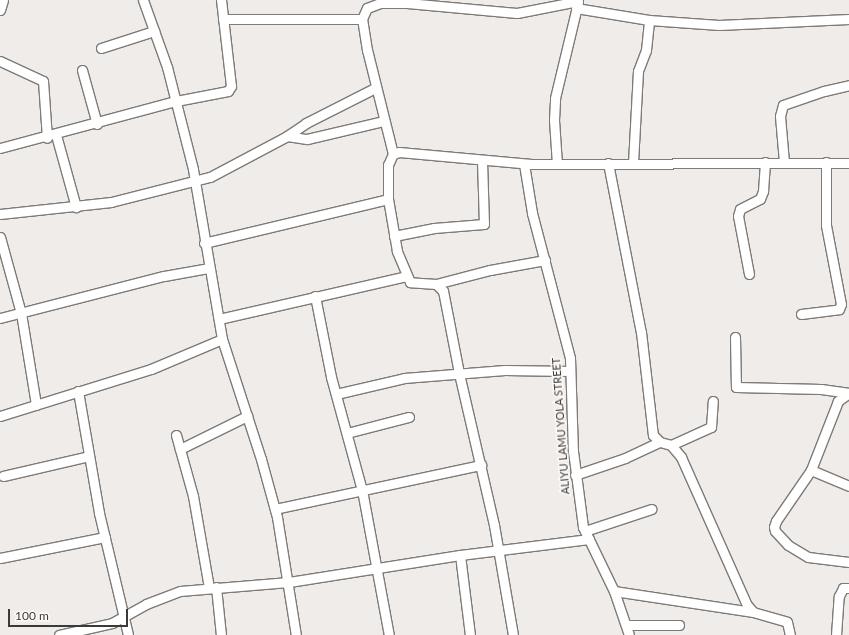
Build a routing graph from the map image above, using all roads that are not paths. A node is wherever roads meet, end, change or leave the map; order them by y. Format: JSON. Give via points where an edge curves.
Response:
{"nodes":[{"id":1,"x":3,"y":0,"type":"edge"},
{"id":2,"x":143,"y":0,"type":"edge"},
{"id":3,"x":220,"y":0,"type":"edge"},
{"id":4,"x":404,"y":2,"type":"edge"},
{"id":5,"x":578,"y":3,"type":"edge"},
{"id":6,"x":482,"y":5,"type":"edge"},
{"id":7,"x":0,"y":10,"type":"edge"},
{"id":8,"x":223,"y":19,"type":"junction"},
{"id":9,"x":362,"y":19,"type":"junction"},
{"id":10,"x":849,"y":19,"type":"edge"},
{"id":11,"x":649,"y":20,"type":"junction"},
{"id":12,"x":154,"y":31,"type":"junction"},
{"id":13,"x":101,"y":48,"type":"dead end"},
{"id":14,"x":0,"y":61,"type":"edge"},
{"id":15,"x":82,"y":70,"type":"dead end"},
{"id":16,"x":849,"y":86,"type":"edge"},
{"id":17,"x":375,"y":88,"type":"junction"},
{"id":18,"x":176,"y":101,"type":"junction"},
{"id":19,"x":383,"y":121,"type":"junction"},
{"id":20,"x":97,"y":124,"type":"junction"},
{"id":21,"x":287,"y":136,"type":"junction"},
{"id":22,"x":51,"y":137,"type":"junction"},
{"id":23,"x":0,"y":148,"type":"edge"},
{"id":24,"x":392,"y":154,"type":"junction"},
{"id":25,"x":482,"y":160,"type":"junction"},
{"id":26,"x":765,"y":162,"type":"junction"},
{"id":27,"x":784,"y":162,"type":"junction"},
{"id":28,"x":826,"y":162,"type":"junction"},
{"id":29,"x":849,"y":162,"type":"edge"},
{"id":30,"x":608,"y":163,"type":"junction"},
{"id":31,"x":633,"y":163,"type":"junction"},
{"id":32,"x":524,"y":164,"type":"junction"},
{"id":33,"x":557,"y":164,"type":"junction"},
{"id":34,"x":195,"y":182,"type":"junction"},
{"id":35,"x":388,"y":199,"type":"junction"},
{"id":36,"x":76,"y":207,"type":"junction"},
{"id":37,"x":0,"y":214,"type":"edge"},
{"id":38,"x":0,"y":236,"type":"edge"},
{"id":39,"x":394,"y":236,"type":"junction"},
{"id":40,"x":204,"y":243,"type":"junction"},
{"id":41,"x":545,"y":260,"type":"junction"},
{"id":42,"x":209,"y":268,"type":"junction"},
{"id":43,"x":749,"y":274,"type":"dead end"},
{"id":44,"x":406,"y":276,"type":"junction"},
{"id":45,"x":436,"y":284,"type":"junction"},
{"id":46,"x":315,"y":296,"type":"junction"},
{"id":47,"x":21,"y":313,"type":"junction"},
{"id":48,"x":801,"y":314,"type":"dead end"},
{"id":49,"x":0,"y":318,"type":"edge"},
{"id":50,"x":219,"y":319,"type":"junction"},
{"id":51,"x":735,"y":337,"type":"dead end"},
{"id":52,"x":222,"y":339,"type":"junction"},
{"id":53,"x":570,"y":371,"type":"junction"},
{"id":54,"x":459,"y":373,"type":"junction"},
{"id":55,"x":78,"y":391,"type":"junction"},
{"id":56,"x":848,"y":393,"type":"edge"},
{"id":57,"x":336,"y":394,"type":"junction"},
{"id":58,"x":713,"y":401,"type":"dead end"},
{"id":59,"x":36,"y":405,"type":"junction"},
{"id":60,"x":0,"y":416,"type":"edge"},
{"id":61,"x":247,"y":416,"type":"junction"},
{"id":62,"x":409,"y":417,"type":"dead end"},
{"id":63,"x":347,"y":433,"type":"junction"},
{"id":64,"x":176,"y":435,"type":"dead end"},
{"id":65,"x":660,"y":442,"type":"junction"},
{"id":66,"x":671,"y":445,"type":"junction"},
{"id":67,"x":180,"y":449,"type":"junction"},
{"id":68,"x":89,"y":456,"type":"junction"},
{"id":69,"x":481,"y":465,"type":"junction"},
{"id":70,"x":811,"y":470,"type":"junction"},
{"id":71,"x":575,"y":475,"type":"junction"},
{"id":72,"x":3,"y":476,"type":"dead end"},
{"id":73,"x":849,"y":486,"type":"edge"},
{"id":74,"x":362,"y":490,"type":"junction"},
{"id":75,"x":275,"y":509,"type":"junction"},
{"id":76,"x":651,"y":509,"type":"dead end"},
{"id":77,"x":587,"y":535,"type":"junction"},
{"id":78,"x":105,"y":537,"type":"junction"},
{"id":79,"x":498,"y":550,"type":"junction"},
{"id":80,"x":460,"y":555,"type":"junction"},
{"id":81,"x":0,"y":558,"type":"edge"},
{"id":82,"x":849,"y":562,"type":"edge"},
{"id":83,"x":378,"y":569,"type":"junction"},
{"id":84,"x":289,"y":582,"type":"junction"},
{"id":85,"x":212,"y":587,"type":"junction"},
{"id":86,"x":849,"y":588,"type":"edge"},
{"id":87,"x":614,"y":591,"type":"junction"},
{"id":88,"x":754,"y":612,"type":"junction"},
{"id":89,"x":124,"y":617,"type":"junction"},
{"id":90,"x":626,"y":624,"type":"junction"},
{"id":91,"x":679,"y":624,"type":"dead end"},
{"id":92,"x":59,"y":635,"type":"edge"},
{"id":93,"x":128,"y":635,"type":"edge"},
{"id":94,"x":221,"y":635,"type":"edge"},
{"id":95,"x":296,"y":635,"type":"edge"},
{"id":96,"x":389,"y":635,"type":"edge"},
{"id":97,"x":470,"y":635,"type":"edge"},
{"id":98,"x":513,"y":635,"type":"edge"},
{"id":99,"x":629,"y":635,"type":"edge"},
{"id":100,"x":790,"y":635,"type":"edge"},
{"id":101,"x":836,"y":635,"type":"edge"}],
"edges":[{"from":1,"to":7,"type":"street"},
{"from":2,"to":12,"type":"street"},
{"from":3,"to":8,"type":"street"},
{"from":4,"to":6,"type":"street"},
{"from":4,"to":9,"type":"street","via":[[370,6],[364,11]]},
{"from":5,"to":6,"type":"street","via":[[518,13]]},
{"from":5,"to":11,"type":"street"},
{"from":5,"to":33,"type":"street","via":[[555,98]]},
{"from":8,"to":9,"type":"street"},
{"from":8,"to":18,"type":"street","via":[[231,88],[228,91]]},
{"from":9,"to":17,"type":"street"},
{"from":10,"to":11,"type":"street","via":[[719,25]]},
{"from":11,"to":31,"type":"street","via":[[646,50],[638,71]]},
{"from":12,"to":13,"type":"street"},
{"from":12,"to":18,"type":"street"},
{"from":14,"to":22,"type":"street","via":[[43,82]]},
{"from":15,"to":20,"type":"street"},
{"from":16,"to":27,"type":"street","via":[[824,91],[783,106],[780,116]]},
{"from":17,"to":19,"type":"street"},
{"from":17,"to":21,"type":"street","via":[[306,123]]},
{"from":18,"to":20,"type":"street"},
{"from":18,"to":34,"type":"street"},
{"from":19,"to":21,"type":"street","via":[[307,139]]},
{"from":19,"to":24,"type":"street"},
{"from":20,"to":22,"type":"street"},
{"from":21,"to":34,"type":"street","via":[[210,177]]},
{"from":22,"to":23,"type":"street"},
{"from":22,"to":36,"type":"street"},
{"from":24,"to":25,"type":"street","via":[[399,152]]},
{"from":24,"to":35,"type":"street","via":[[388,165]]},
{"from":25,"to":32,"type":"street"},
{"from":25,"to":39,"type":"street","via":[[484,224],[434,228]]},
{"from":26,"to":27,"type":"street"},
{"from":26,"to":31,"type":"street"},
{"from":26,"to":43,"type":"street","via":[[760,199],[740,209],[738,216]]},
{"from":27,"to":28,"type":"street"},
{"from":28,"to":29,"type":"street"},
{"from":28,"to":48,"type":"street","via":[[826,225],[840,307]]},
{"from":30,"to":31,"type":"street"},
{"from":30,"to":33,"type":"street"},
{"from":30,"to":65,"type":"street","via":[[641,332],[653,435]]},
{"from":32,"to":33,"type":"street"},
{"from":32,"to":41,"type":"street","name":"ALIYU LAMU YOLA STREET","via":[[532,213]]},
{"from":34,"to":36,"type":"street","via":[[111,202]]},
{"from":34,"to":40,"type":"street"},
{"from":35,"to":39,"type":"street"},
{"from":35,"to":40,"type":"street"},
{"from":36,"to":37,"type":"street"},
{"from":38,"to":47,"type":"street"},
{"from":39,"to":44,"type":"street"},
{"from":40,"to":42,"type":"street"},
{"from":41,"to":45,"type":"street"},
{"from":41,"to":53,"type":"street","name":"ALIYU LAMU YOLA STREET","via":[[567,343]]},
{"from":42,"to":47,"type":"street"},
{"from":42,"to":50,"type":"street"},
{"from":44,"to":45,"type":"street","via":[[410,282]]},
{"from":44,"to":46,"type":"street"},
{"from":45,"to":54,"type":"street","via":[[443,291]]},
{"from":46,"to":50,"type":"street"},
{"from":46,"to":57,"type":"street"},
{"from":47,"to":49,"type":"street"},
{"from":47,"to":59,"type":"street"},
{"from":50,"to":52,"type":"street"},
{"from":51,"to":56,"type":"street","via":[[736,387],[821,389]]},
{"from":52,"to":55,"type":"street","via":[[151,369]]},
{"from":52,"to":61,"type":"street"},
{"from":53,"to":54,"type":"street","via":[[506,370]]},
{"from":53,"to":71,"type":"street","name":"ALIYU LAMU YOLA STREET"},
{"from":54,"to":57,"type":"street","via":[[404,378]]},
{"from":54,"to":69,"type":"street"},
{"from":55,"to":59,"type":"street"},
{"from":55,"to":68,"type":"street"},
{"from":56,"to":70,"type":"street","via":[[838,400]]},
{"from":57,"to":63,"type":"street"},
{"from":58,"to":66,"type":"street","via":[[713,425]]},
{"from":59,"to":60,"type":"street"},
{"from":61,"to":67,"type":"street"},
{"from":61,"to":75,"type":"street"},
{"from":62,"to":63,"type":"street"},
{"from":63,"to":74,"type":"street"},
{"from":64,"to":67,"type":"street"},
{"from":65,"to":66,"type":"street"},
{"from":65,"to":71,"type":"street","via":[[625,458]]},
{"from":66,"to":88,"type":"street","via":[[682,457],[747,605]]},
{"from":67,"to":85,"type":"street","via":[[193,496]]},
{"from":68,"to":72,"type":"street"},
{"from":68,"to":78,"type":"street"},
{"from":69,"to":74,"type":"street"},
{"from":69,"to":79,"type":"street"},
{"from":70,"to":73,"type":"street"},
{"from":70,"to":82,"type":"street","via":[[776,521],[775,531],[788,545],[808,557]]},
{"from":71,"to":77,"type":"street","name":"ALIYU LAMU YOLA STREET"},
{"from":74,"to":75,"type":"street"},
{"from":74,"to":83,"type":"street"},
{"from":75,"to":84,"type":"street"},
{"from":76,"to":77,"type":"street"},
{"from":77,"to":79,"type":"street"},
{"from":77,"to":87,"type":"street","name":"ALIYU LAMU YOLA STREET"},
{"from":78,"to":81,"type":"street"},
{"from":78,"to":89,"type":"street"},
{"from":79,"to":80,"type":"street"},
{"from":79,"to":98,"type":"street"},
{"from":80,"to":83,"type":"street"},
{"from":80,"to":97,"type":"street"},
{"from":83,"to":84,"type":"street"},
{"from":83,"to":96,"type":"street"},
{"from":84,"to":85,"type":"street"},
{"from":84,"to":95,"type":"street"},
{"from":85,"to":89,"type":"street","via":[[169,594]]},
{"from":85,"to":94,"type":"street"},
{"from":86,"to":101,"type":"street","via":[[843,588],[839,596]]},
{"from":87,"to":88,"type":"street"},
{"from":87,"to":90,"type":"street","name":"ALIYU LAMU YOLA STREET"},
{"from":88,"to":100,"type":"street","via":[[787,622]]},
{"from":89,"to":92,"type":"street","via":[[112,623]]},
{"from":89,"to":93,"type":"street"},
{"from":90,"to":91,"type":"street"},
{"from":90,"to":99,"type":"street","name":"ALIYU LAMU YOLA STREET"}]}
